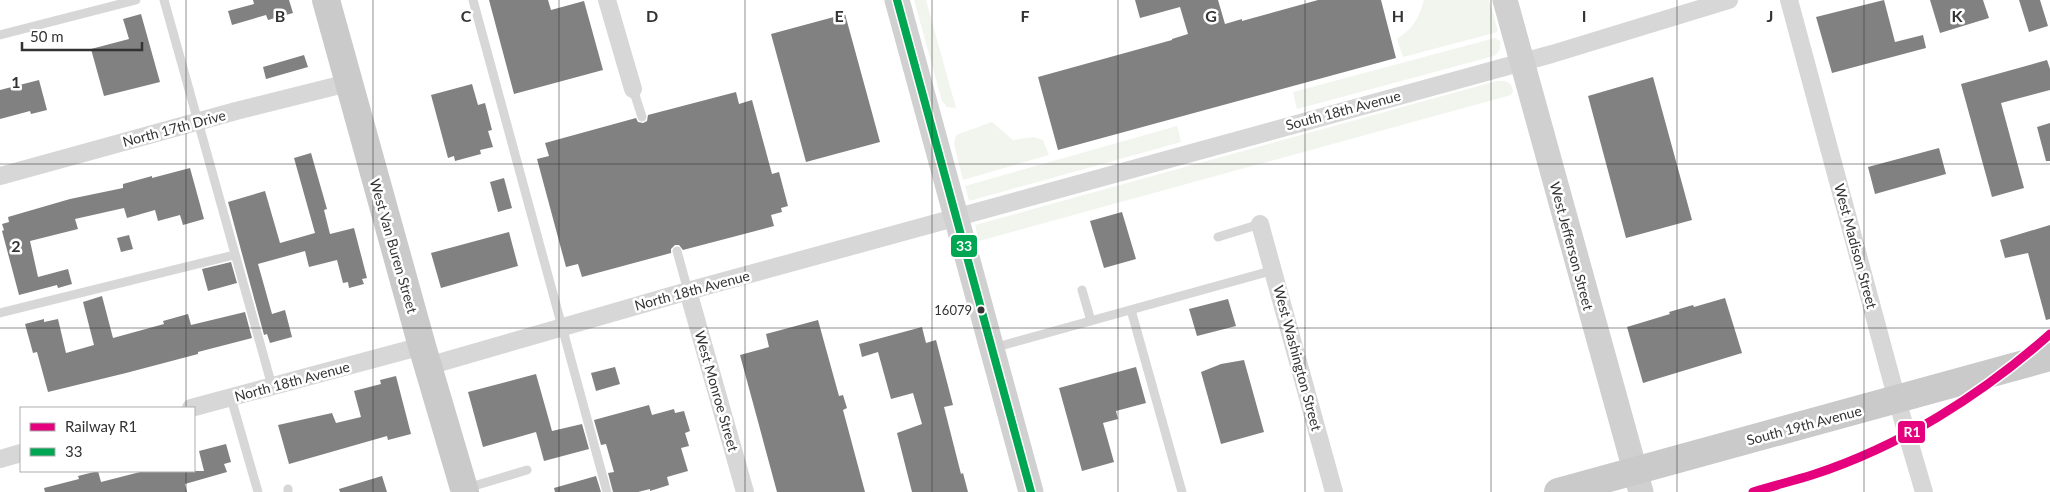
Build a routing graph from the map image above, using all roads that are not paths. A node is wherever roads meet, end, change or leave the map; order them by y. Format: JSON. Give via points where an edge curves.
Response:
{"nodes":[{"id":1,"x":136,"y":0,"type":"edge"},
{"id":2,"x":164,"y":0,"type":"edge"},
{"id":3,"x":326,"y":0,"type":"edge"},
{"id":4,"x":473,"y":0,"type":"edge"},
{"id":5,"x":607,"y":0,"type":"edge"},
{"id":6,"x":897,"y":0,"type":"edge"},
{"id":7,"x":1506,"y":0,"type":"edge"},
{"id":8,"x":1729,"y":0,"type":"edge"},
{"id":9,"x":1789,"y":0,"type":"edge"},
{"id":10,"x":0,"y":35,"type":"edge"},
{"id":11,"x":1522,"y":62,"type":"junction"},
{"id":12,"x":348,"y":83,"type":"junction"},
{"id":13,"x":633,"y":89,"type":"joint"},
{"id":14,"x":642,"y":117,"type":"dead end"},
{"id":15,"x":198,"y":121,"type":"junction"},
{"id":16,"x":0,"y":176,"type":"edge"},
{"id":17,"x":957,"y":218,"type":"junction"},
{"id":18,"x":1260,"y":224,"type":"joint"},
{"id":19,"x":1218,"y":237,"type":"dead end"},
{"id":20,"x":677,"y":251,"type":"dead end"},
{"id":21,"x":234,"y":255,"type":"junction"},
{"id":22,"x":1274,"y":270,"type":"junction"},
{"id":23,"x":688,"y":290,"type":"junction"},
{"id":24,"x":1082,"y":290,"type":"dead end"},
{"id":25,"x":1132,"y":310,"type":"junction"},
{"id":26,"x":0,"y":313,"type":"edge"},
{"id":27,"x":1091,"y":321,"type":"junction"},
{"id":28,"x":561,"y":327,"type":"junction"},
{"id":29,"x":993,"y":348,"type":"junction"},
{"id":30,"x":425,"y":356,"type":"junction"},
{"id":31,"x":2050,"y":357,"type":"edge"},
{"id":32,"x":272,"y":386,"type":"junction"},
{"id":33,"x":231,"y":398,"type":"junction"},
{"id":34,"x":1896,"y":400,"type":"junction"},
{"id":35,"x":195,"y":407,"type":"edge"},
{"id":36,"x":20,"y":454,"type":"edge"},
{"id":37,"x":0,"y":459,"type":"edge"},
{"id":38,"x":527,"y":470,"type":"dead end"},
{"id":39,"x":1638,"y":481,"type":"edge"},
{"id":40,"x":464,"y":491,"type":"edge"},
{"id":41,"x":258,"y":492,"type":"edge"},
{"id":42,"x":607,"y":492,"type":"edge"},
{"id":43,"x":745,"y":492,"type":"edge"},
{"id":44,"x":1031,"y":492,"type":"edge"},
{"id":45,"x":1182,"y":492,"type":"edge"},
{"id":46,"x":1334,"y":492,"type":"edge"},
{"id":47,"x":1558,"y":492,"type":"edge"},
{"id":48,"x":1924,"y":492,"type":"edge"}],
"edges":[{"from":1,"to":10,"type":"lane"},
{"from":2,"to":15,"type":"lane"},
{"from":3,"to":12,"type":"main road","name":"West Van Buren Street"},
{"from":4,"to":28,"type":"lane"},
{"from":5,"to":13,"type":"street"},
{"from":6,"to":17,"type":"main road"},
{"from":7,"to":11,"type":"main road","name":"West Jefferson Street"},
{"from":8,"to":11,"type":"street","name":"South 18th Avenue"},
{"from":9,"to":34,"type":"street","name":"West Madison Street"},
{"from":11,"to":17,"type":"street","name":"South 18th Avenue"},
{"from":11,"to":39,"type":"main road","name":"West Jefferson Street"},
{"from":12,"to":15,"type":"street","name":"North 17th Drive"},
{"from":12,"to":30,"type":"main road","name":"West Van Buren Street"},
{"from":13,"to":14,"type":"lane"},
{"from":15,"to":16,"type":"street","name":"North 17th Drive"},
{"from":15,"to":21,"type":"lane"},
{"from":17,"to":23,"type":"street","name":"North 18th Avenue"},
{"from":17,"to":29,"type":"main road"},
{"from":18,"to":19,"type":"lane"},
{"from":18,"to":22,"type":"street","name":"West Washington Street"},
{"from":20,"to":23,"type":"lane"},
{"from":21,"to":26,"type":"lane"},
{"from":21,"to":32,"type":"lane"},
{"from":22,"to":25,"type":"lane"},
{"from":22,"to":46,"type":"street","name":"West Washington Street"},
{"from":23,"to":28,"type":"street","name":"North 18th Avenue"},
{"from":23,"to":43,"type":"street","name":"West Monroe Street"},
{"from":24,"to":27,"type":"lane"},
{"from":25,"to":27,"type":"lane"},
{"from":25,"to":45,"type":"lane"},
{"from":27,"to":29,"type":"lane"},
{"from":28,"to":30,"type":"street","name":"North 18th Avenue"},
{"from":28,"to":42,"type":"lane"},
{"from":29,"to":44,"type":"main road"},
{"from":30,"to":32,"type":"street","name":"North 18th Avenue"},
{"from":30,"to":40,"type":"main road","name":"West Van Buren Street"},
{"from":31,"to":34,"type":"main road","name":"South 19th Avenue"},
{"from":32,"to":33,"type":"street","name":"North 18th Avenue"},
{"from":33,"to":35,"type":"street","name":"North 18th Avenue"},
{"from":33,"to":41,"type":"lane"},
{"from":34,"to":39,"type":"main road","name":"South 19th Avenue"},
{"from":34,"to":48,"type":"street","name":"West Madison Street"},
{"from":36,"to":37,"type":"street"},
{"from":38,"to":40,"type":"lane"},
{"from":39,"to":47,"type":"main road","name":"South 19th Avenue"}]}
